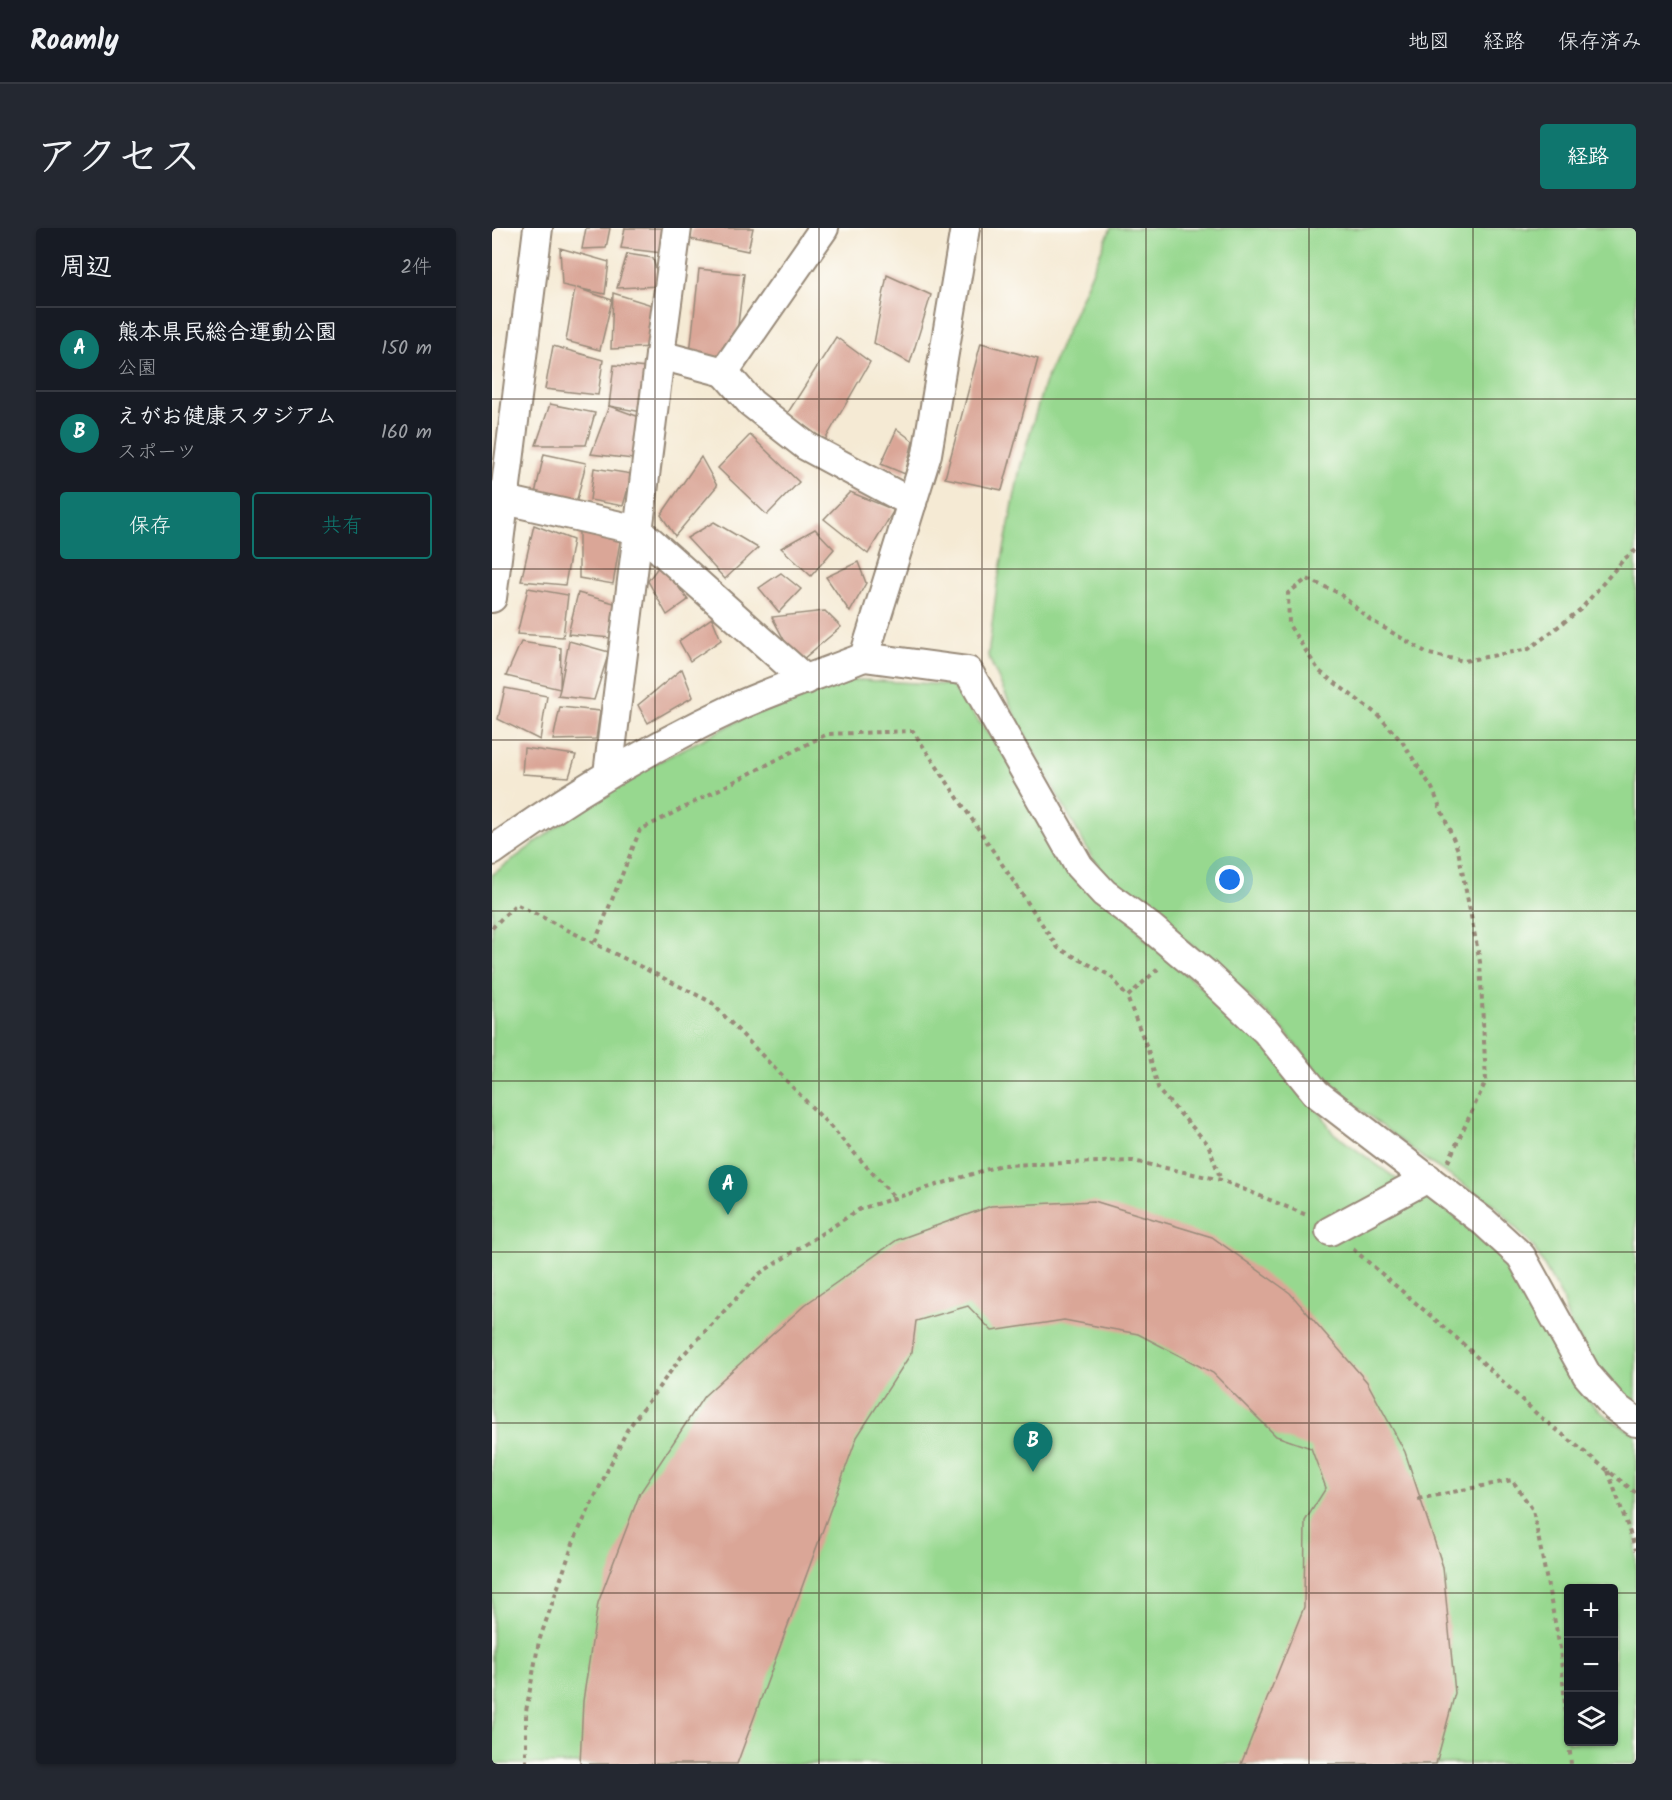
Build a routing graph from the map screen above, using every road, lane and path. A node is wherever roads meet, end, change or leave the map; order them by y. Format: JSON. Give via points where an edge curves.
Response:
{"nodes":[{"id":1,"x":538,"y":228,"type":"edge"},
{"id":2,"x":677,"y":228,"type":"edge"},
{"id":3,"x":824,"y":228,"type":"edge"},
{"id":4,"x":965,"y":228,"type":"edge"},
{"id":5,"x":660,"y":355,"type":"junction"},
{"id":6,"x":724,"y":372,"type":"junction"},
{"id":7,"x":497,"y":499,"type":"edge"},
{"id":8,"x":912,"y":503,"type":"junction"},
{"id":9,"x":638,"y":530,"type":"junction"},
{"id":10,"x":1636,"y":550,"type":"edge"},
{"id":11,"x":492,"y":598,"type":"edge"},
{"id":12,"x":864,"y":657,"type":"junction"},
{"id":13,"x":806,"y":680,"type":"junction"},
{"id":14,"x":608,"y":774,"type":"junction"},
{"id":15,"x":492,"y":851,"type":"edge"},
{"id":16,"x":492,"y":928,"type":"edge"},
{"id":17,"x":595,"y":942,"type":"junction"},
{"id":18,"x":1179,"y":951,"type":"junction"},
{"id":19,"x":1127,"y":997,"type":"junction"},
{"id":20,"x":1436,"y":1175,"type":"junction"},
{"id":21,"x":1221,"y":1180,"type":"junction"},
{"id":22,"x":895,"y":1198,"type":"junction"},
{"id":23,"x":1330,"y":1231,"type":"junction"},
{"id":24,"x":1636,"y":1422,"type":"edge"},
{"id":25,"x":1608,"y":1471,"type":"junction"},
{"id":26,"x":1636,"y":1492,"type":"edge"},
{"id":27,"x":1418,"y":1499,"type":"dead end"},
{"id":28,"x":1636,"y":1550,"type":"edge"},
{"id":29,"x":1564,"y":1692,"type":"edge"},
{"id":30,"x":1570,"y":1746,"type":"edge"},
{"id":31,"x":525,"y":1764,"type":"edge"},
{"id":32,"x":1571,"y":1764,"type":"edge"}],
"edges":[{"from":1,"to":7,"type":"street"},
{"from":2,"to":5,"type":"street"},
{"from":3,"to":6,"type":"street"},
{"from":4,"to":8,"type":"street","via":[[927,454]]},
{"from":5,"to":6,"type":"street"},
{"from":5,"to":9,"type":"street"},
{"from":6,"to":8,"type":"street","via":[[751,403],[806,446]]},
{"from":7,"to":9,"type":"street"},
{"from":7,"to":11,"type":"street"},
{"from":8,"to":12,"type":"street"},
{"from":9,"to":13,"type":"street"},
{"from":9,"to":14,"type":"street"},
{"from":10,"to":20,"type":"path","via":[[1581,609],[1528,648],[1464,661],[1430,654],[1369,619],[1339,593],[1307,579],[1288,593],[1289,625],[1319,671],[1378,715],[1402,743],[1432,788],[1458,850],[1480,962],[1486,1081]]},
{"from":12,"to":13,"type":"street"},
{"from":12,"to":18,"type":"street","via":[[968,671],[1079,866],[1104,893]]},
{"from":13,"to":14,"type":"street","via":[[737,707]]},
{"from":14,"to":15,"type":"street","via":[[554,806]]},
{"from":16,"to":17,"type":"path","via":[[516,904]]},
{"from":17,"to":19,"type":"path","via":[[640,830],[827,735],[913,731],[1058,948],[1111,976]]},
{"from":17,"to":22,"type":"path","via":[[711,1002]]},
{"from":18,"to":19,"type":"path"},
{"from":18,"to":20,"type":"street","via":[[1266,1031],[1316,1092]]},
{"from":19,"to":21,"type":"path","via":[[1159,1091],[1208,1144]]},
{"from":20,"to":23,"type":"street"},
{"from":20,"to":24,"type":"street","via":[[1521,1256],[1587,1375],[1615,1407]]},
{"from":21,"to":22,"type":"path","via":[[1132,1161],[1001,1165]]},
{"from":21,"to":23,"type":"path","via":[[1306,1214]]},
{"from":22,"to":31,"type":"path","via":[[860,1209],[759,1274],[682,1356],[627,1430],[575,1538],[539,1641],[526,1711]]},
{"from":23,"to":25,"type":"path"},
{"from":25,"to":26,"type":"path"},
{"from":25,"to":28,"type":"path"},
{"from":27,"to":29,"type":"path","via":[[1512,1480],[1533,1510],[1560,1648]]},
{"from":30,"to":32,"type":"path"}]}
